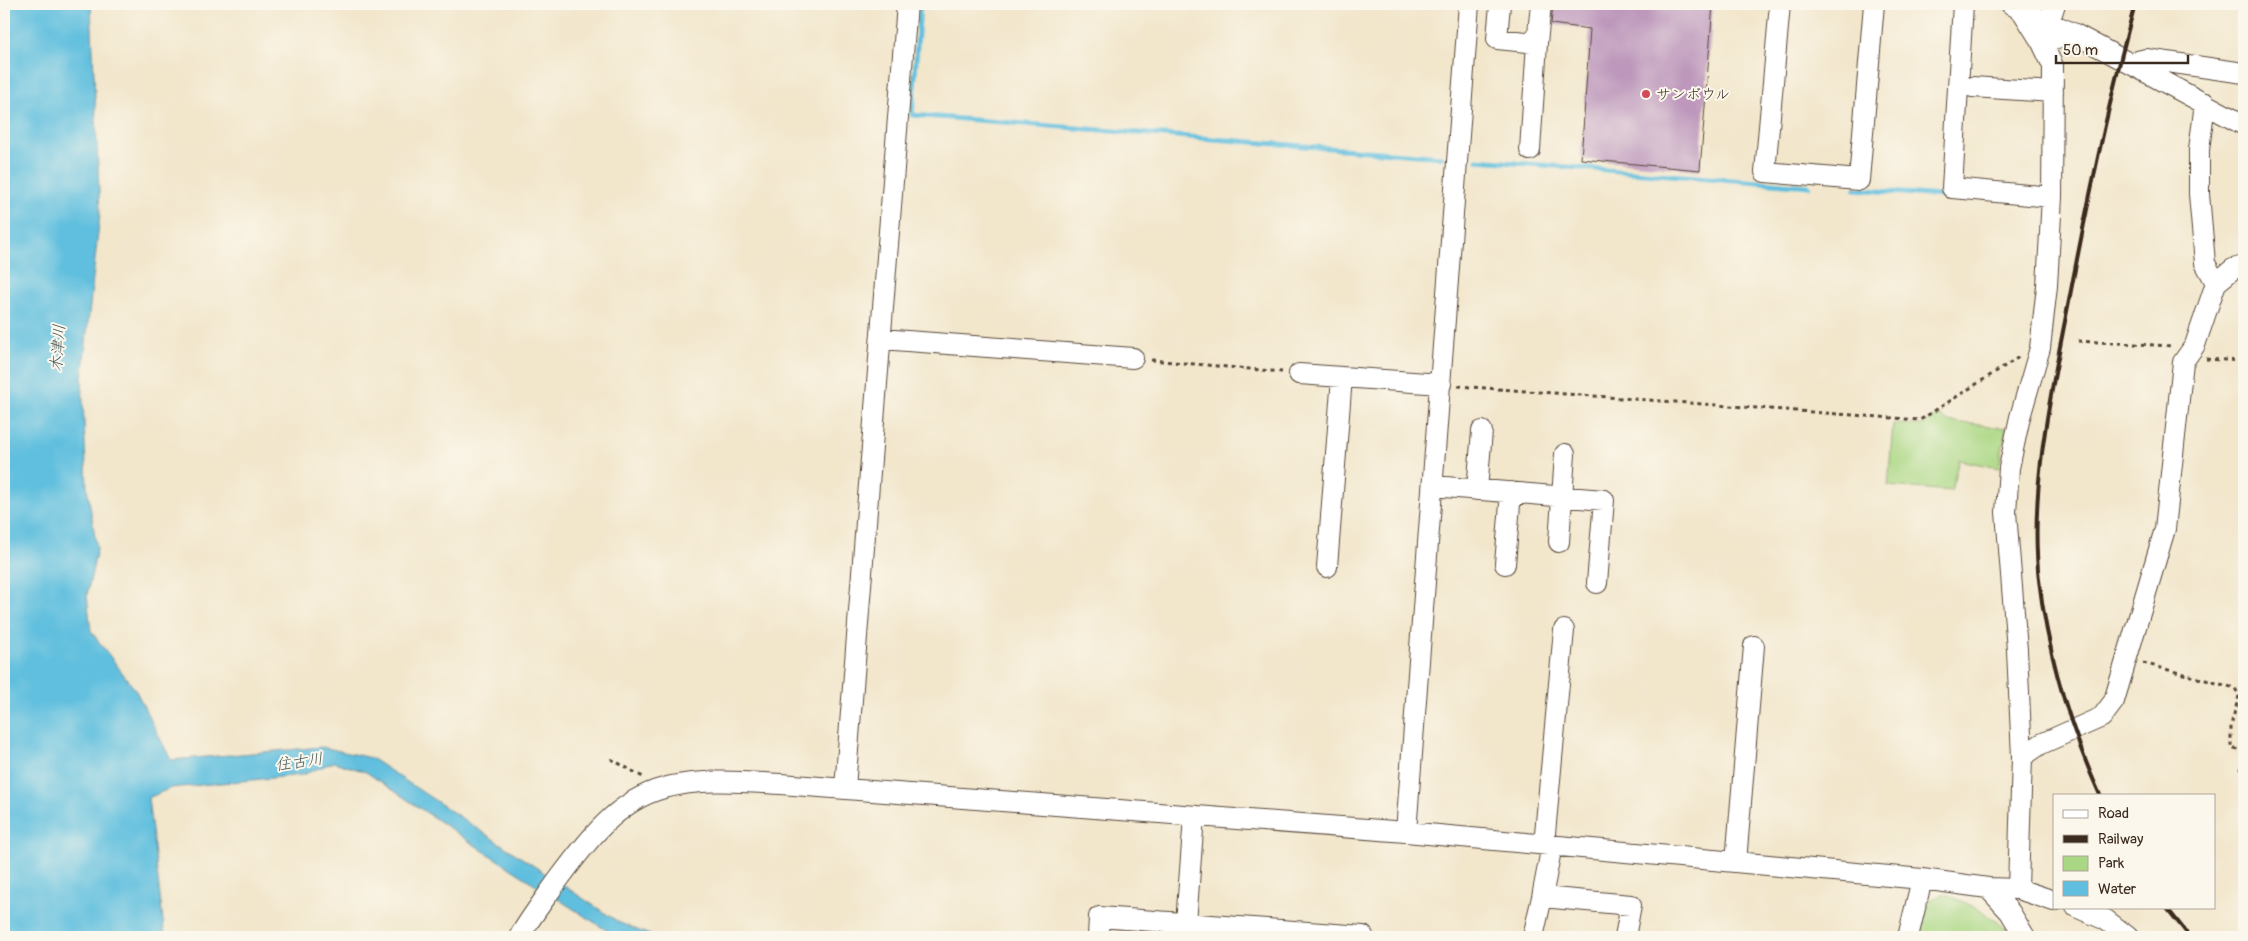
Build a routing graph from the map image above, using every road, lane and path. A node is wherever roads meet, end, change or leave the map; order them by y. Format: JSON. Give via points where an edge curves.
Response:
{"nodes":[{"id":1,"x":907,"y":4,"type":"edge"},
{"id":2,"x":1469,"y":4,"type":"edge"},
{"id":3,"x":1500,"y":4,"type":"edge"},
{"id":4,"x":1541,"y":4,"type":"edge"},
{"id":5,"x":1780,"y":4,"type":"edge"},
{"id":6,"x":1874,"y":4,"type":"edge"},
{"id":7,"x":1963,"y":4,"type":"edge"},
{"id":8,"x":2055,"y":4,"type":"edge"},
{"id":9,"x":2032,"y":12,"type":"edge"},
{"id":10,"x":2075,"y":34,"type":"junction"},
{"id":11,"x":1537,"y":42,"type":"junction"},
{"id":12,"x":2042,"y":42,"type":"junction"},
{"id":13,"x":2122,"y":59,"type":"junction"},
{"id":14,"x":2244,"y":73,"type":"edge"},
{"id":15,"x":1972,"y":87,"type":"dead end"},
{"id":16,"x":2053,"y":92,"type":"junction"},
{"id":17,"x":2205,"y":103,"type":"junction"},
{"id":18,"x":2244,"y":124,"type":"edge"},
{"id":19,"x":1530,"y":150,"type":"dead end"},
{"id":20,"x":2052,"y":197,"type":"junction"},
{"id":21,"x":2244,"y":266,"type":"edge"},
{"id":22,"x":2216,"y":283,"type":"junction"},
{"id":23,"x":881,"y":339,"type":"junction"},
{"id":24,"x":2078,"y":341,"type":"dead end"},
{"id":25,"x":2040,"y":348,"type":"junction"},
{"id":26,"x":2190,"y":352,"type":"junction"},
{"id":27,"x":1133,"y":358,"type":"joint"},
{"id":28,"x":2244,"y":361,"type":"edge"},
{"id":29,"x":1299,"y":374,"type":"joint"},
{"id":30,"x":1342,"y":377,"type":"junction"},
{"id":31,"x":1441,"y":384,"type":"junction"},
{"id":32,"x":1482,"y":430,"type":"dead end"},
{"id":33,"x":1566,"y":454,"type":"dead end"},
{"id":34,"x":1433,"y":486,"type":"junction"},
{"id":35,"x":1477,"y":490,"type":"junction"},
{"id":36,"x":1510,"y":492,"type":"junction"},
{"id":37,"x":1563,"y":497,"type":"junction"},
{"id":38,"x":1559,"y":542,"type":"dead end"},
{"id":39,"x":1505,"y":564,"type":"dead end"},
{"id":40,"x":1327,"y":567,"type":"dead end"},
{"id":41,"x":1597,"y":583,"type":"dead end"},
{"id":42,"x":1564,"y":630,"type":"dead end"},
{"id":43,"x":1754,"y":646,"type":"dead end"},
{"id":44,"x":2125,"y":659,"type":"junction"},
{"id":45,"x":2022,"y":757,"type":"junction"},
{"id":46,"x":610,"y":759,"type":"dead end"},
{"id":47,"x":2244,"y":759,"type":"edge"},
{"id":48,"x":664,"y":788,"type":"junction"},
{"id":49,"x":845,"y":788,"type":"junction"},
{"id":50,"x":1194,"y":817,"type":"junction"},
{"id":51,"x":1406,"y":832,"type":"junction"},
{"id":52,"x":1548,"y":845,"type":"junction"},
{"id":53,"x":1736,"y":862,"type":"junction"},
{"id":54,"x":1922,"y":879,"type":"junction"},
{"id":55,"x":1988,"y":888,"type":"junction"},
{"id":56,"x":2018,"y":889,"type":"junction"},
{"id":57,"x":1542,"y":897,"type":"junction"},
{"id":58,"x":2053,"y":901,"type":"edge"},
{"id":59,"x":2078,"y":908,"type":"edge"},
{"id":60,"x":1181,"y":927,"type":"edge"},
{"id":61,"x":522,"y":931,"type":"edge"},
{"id":62,"x":1326,"y":936,"type":"edge"},
{"id":63,"x":1363,"y":936,"type":"edge"},
{"id":64,"x":1098,"y":937,"type":"edge"},
{"id":65,"x":1532,"y":937,"type":"edge"},
{"id":66,"x":1625,"y":937,"type":"edge"},
{"id":67,"x":1908,"y":937,"type":"edge"},
{"id":68,"x":2025,"y":937,"type":"edge"},
{"id":69,"x":2128,"y":937,"type":"edge"}],
"edges":[{"from":1,"to":23,"type":"street"},
{"from":2,"to":31,"type":"street"},
{"from":3,"to":11,"type":"street","via":[[1497,39]]},
{"from":4,"to":11,"type":"street"},
{"from":5,"to":6,"type":"street","via":[[1765,172],[1860,180]]},
{"from":7,"to":20,"type":"street","via":[[1952,188]]},
{"from":8,"to":9,"type":"street"},
{"from":9,"to":10,"type":"street"},
{"from":9,"to":12,"type":"street"},
{"from":10,"to":12,"type":"street"},
{"from":10,"to":13,"type":"street"},
{"from":11,"to":19,"type":"street"},
{"from":12,"to":16,"type":"street","via":[[2054,66]]},
{"from":13,"to":14,"type":"street","via":[[2146,59]]},
{"from":13,"to":17,"type":"street"},
{"from":15,"to":16,"type":"street"},
{"from":16,"to":20,"type":"street"},
{"from":17,"to":18,"type":"street"},
{"from":17,"to":22,"type":"street","via":[[2199,150],[2199,194],[2205,263]]},
{"from":20,"to":25,"type":"street"},
{"from":21,"to":22,"type":"street","via":[[2233,269]]},
{"from":22,"to":26,"type":"street"},
{"from":23,"to":27,"type":"street"},
{"from":23,"to":49,"type":"street"},
{"from":24,"to":26,"type":"path","via":[[2170,345]]},
{"from":25,"to":31,"type":"path","via":[[2026,352],[1920,420]]},
{"from":25,"to":45,"type":"street","via":[[2009,468],[2006,512]]},
{"from":26,"to":28,"type":"path","via":[[2200,359]]},
{"from":26,"to":44,"type":"street","via":[[2183,362],[2165,529]]},
{"from":27,"to":29,"type":"path"},
{"from":29,"to":30,"type":"street"},
{"from":30,"to":31,"type":"street"},
{"from":30,"to":40,"type":"street"},
{"from":31,"to":34,"type":"street"},
{"from":32,"to":35,"type":"street"},
{"from":33,"to":37,"type":"street"},
{"from":34,"to":35,"type":"street"},
{"from":34,"to":51,"type":"street"},
{"from":35,"to":36,"type":"street"},
{"from":36,"to":37,"type":"street"},
{"from":36,"to":39,"type":"street"},
{"from":37,"to":38,"type":"street"},
{"from":37,"to":41,"type":"street","via":[[1604,500]]},
{"from":42,"to":52,"type":"street"},
{"from":43,"to":53,"type":"street"},
{"from":44,"to":45,"type":"street","via":[[2114,700],[2102,717],[2041,744]]},
{"from":44,"to":47,"type":"path","via":[[2235,688],[2239,696],[2230,748],[2242,751],[2241,774]]},
{"from":45,"to":56,"type":"street"},
{"from":46,"to":48,"type":"path"},
{"from":48,"to":49,"type":"street","via":[[717,781]]},
{"from":48,"to":61,"type":"street","via":[[632,802],[596,832]]},
{"from":49,"to":50,"type":"street"},
{"from":50,"to":51,"type":"street"},
{"from":50,"to":60,"type":"street"},
{"from":51,"to":52,"type":"street"},
{"from":52,"to":53,"type":"street"},
{"from":52,"to":57,"type":"street"},
{"from":53,"to":54,"type":"street"},
{"from":54,"to":55,"type":"street"},
{"from":54,"to":67,"type":"street"},
{"from":55,"to":56,"type":"street"},
{"from":55,"to":68,"type":"street","via":[[2010,912]]},
{"from":56,"to":58,"type":"street"},
{"from":57,"to":65,"type":"street"},
{"from":57,"to":66,"type":"street","via":[[1631,905]]},
{"from":59,"to":69,"type":"street","via":[[2106,920]]},
{"from":60,"to":62,"type":"street"},
{"from":60,"to":64,"type":"street","via":[[1099,916]]},
{"from":62,"to":63,"type":"street"}]}
